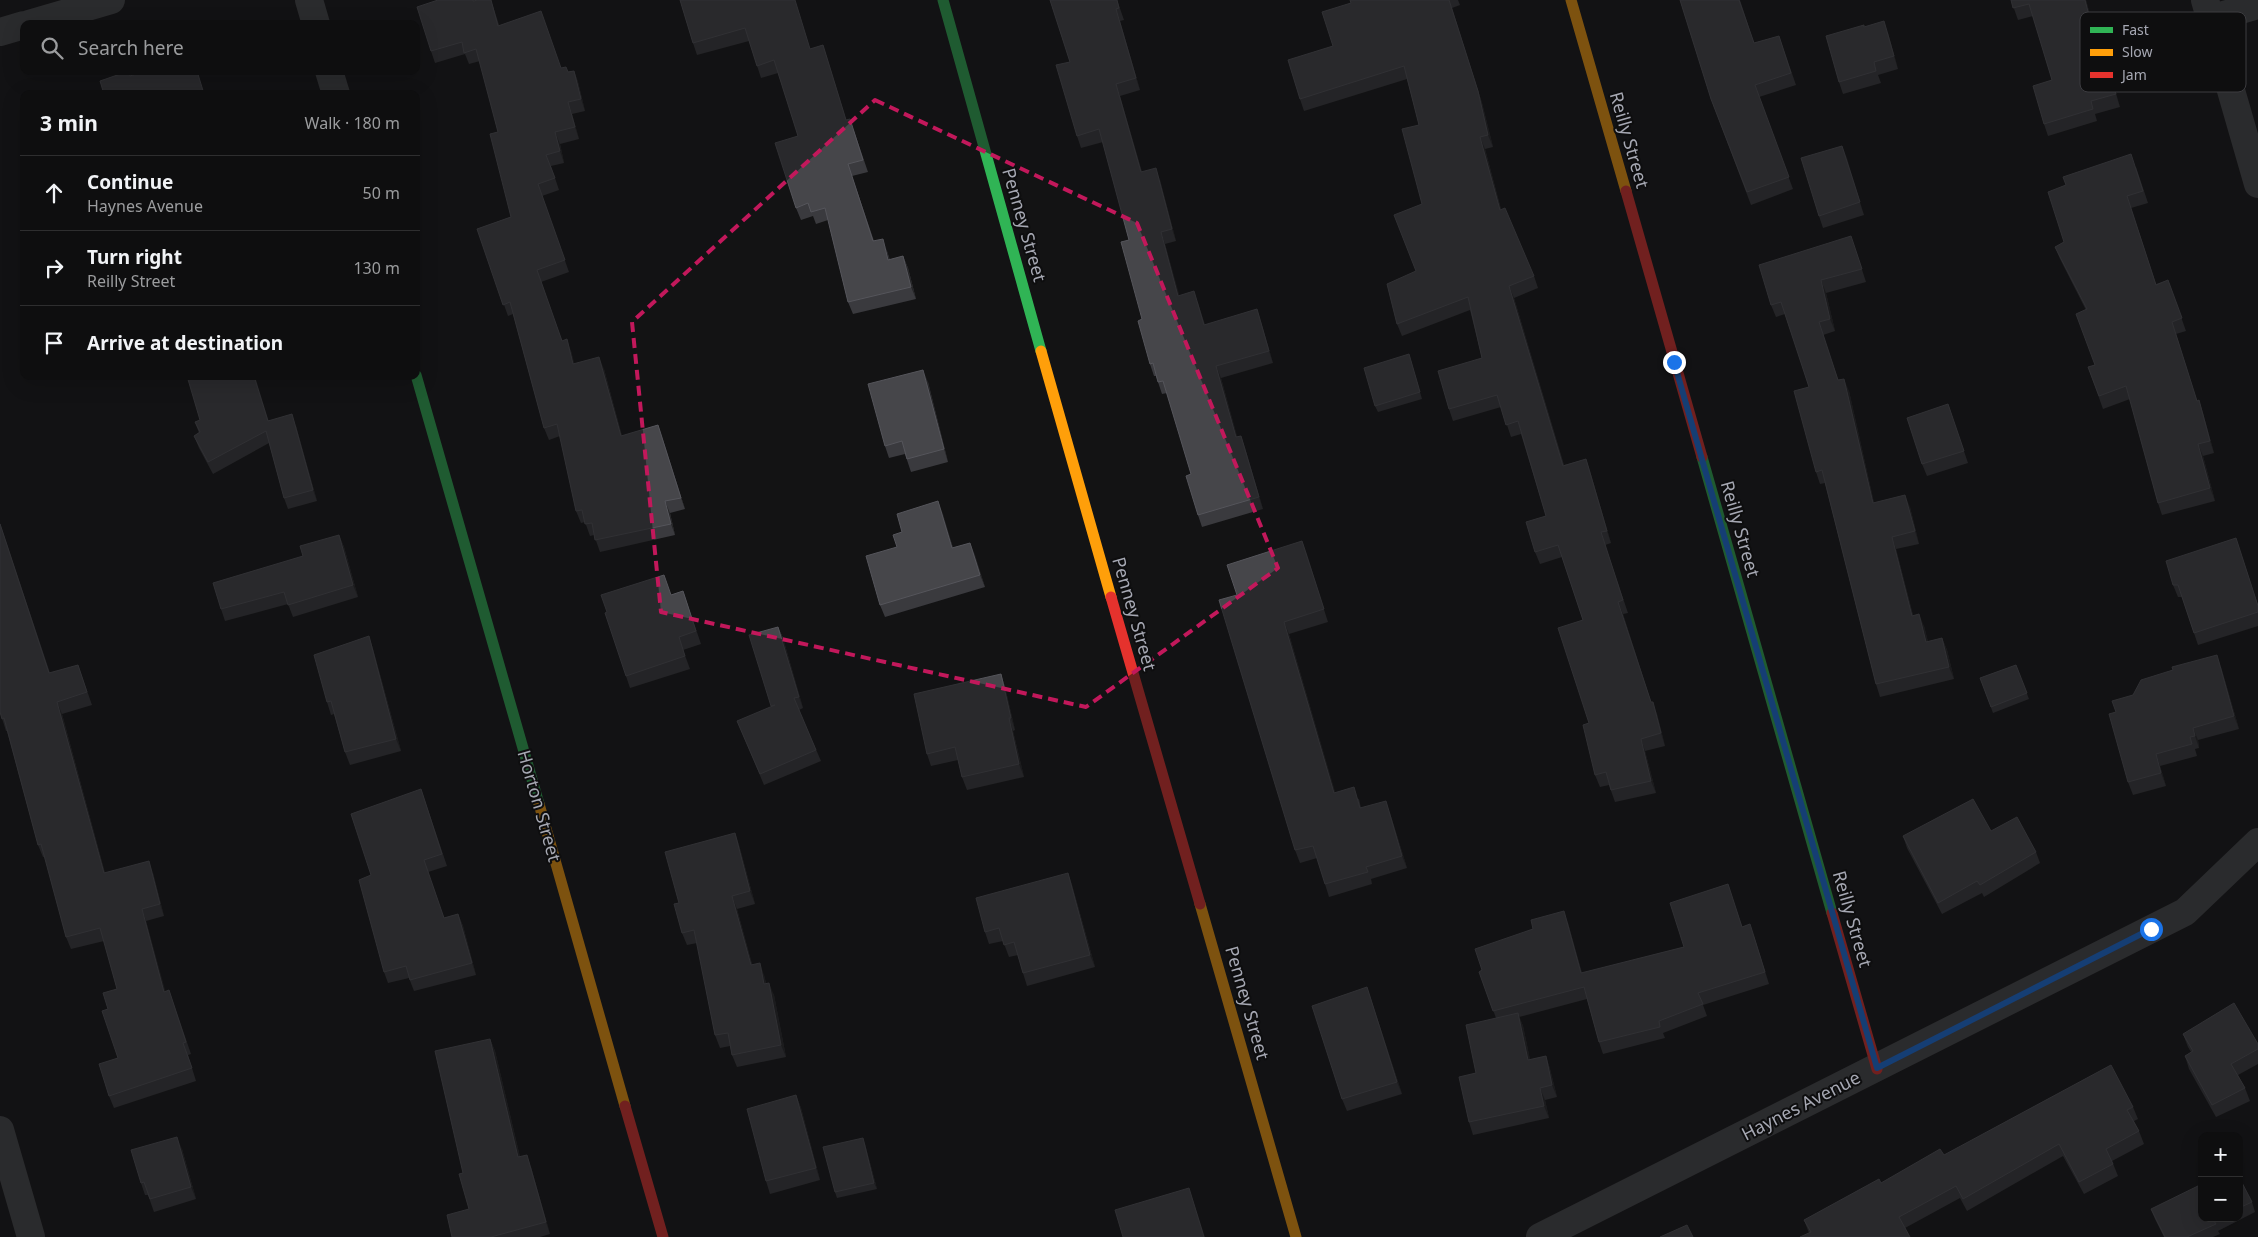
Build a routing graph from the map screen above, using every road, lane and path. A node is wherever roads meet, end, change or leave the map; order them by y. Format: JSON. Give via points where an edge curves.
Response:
{"nodes":[{"id":1,"x":111,"y":0,"type":"edge"},
{"id":2,"x":309,"y":0,"type":"edge"},
{"id":3,"x":943,"y":0,"type":"edge"},
{"id":4,"x":1570,"y":0,"type":"edge"},
{"id":5,"x":2258,"y":5,"type":"edge"},
{"id":6,"x":2207,"y":9,"type":"edge"},
{"id":7,"x":43,"y":20,"type":"edge"},
{"id":8,"x":315,"y":20,"type":"edge"},
{"id":9,"x":20,"y":26,"type":"edge"},
{"id":10,"x":0,"y":32,"type":"edge"},
{"id":11,"x":330,"y":75,"type":"edge"},
{"id":12,"x":335,"y":90,"type":"edge"},
{"id":13,"x":2231,"y":92,"type":"edge"},
{"id":14,"x":2258,"y":184,"type":"edge"},
{"id":15,"x":417,"y":380,"type":"edge"},
{"id":16,"x":2258,"y":842,"type":"edge"},
{"id":17,"x":1877,"y":1068,"type":"junction"},
{"id":18,"x":0,"y":1130,"type":"edge"},
{"id":19,"x":31,"y":1237,"type":"edge"},
{"id":20,"x":663,"y":1237,"type":"edge"},
{"id":21,"x":1296,"y":1237,"type":"edge"},
{"id":22,"x":1540,"y":1237,"type":"edge"}],
"edges":[{"from":1,"to":7,"type":"street"},
{"from":2,"to":8,"type":"street"},
{"from":3,"to":21,"type":"street","name":"Penney Street","via":[[1091,528]]},
{"from":4,"to":17,"type":"street","name":"Reilly Street"},
{"from":5,"to":6,"type":"street"},
{"from":9,"to":10,"type":"street"},
{"from":11,"to":12,"type":"street"},
{"from":13,"to":14,"type":"street"},
{"from":15,"to":20,"type":"street","name":"Horton Street"},
{"from":16,"to":17,"type":"street","name":"Haynes Avenue","via":[[2185,912]]},
{"from":17,"to":22,"type":"street","name":"Haynes Avenue"},
{"from":18,"to":19,"type":"street"}]}
